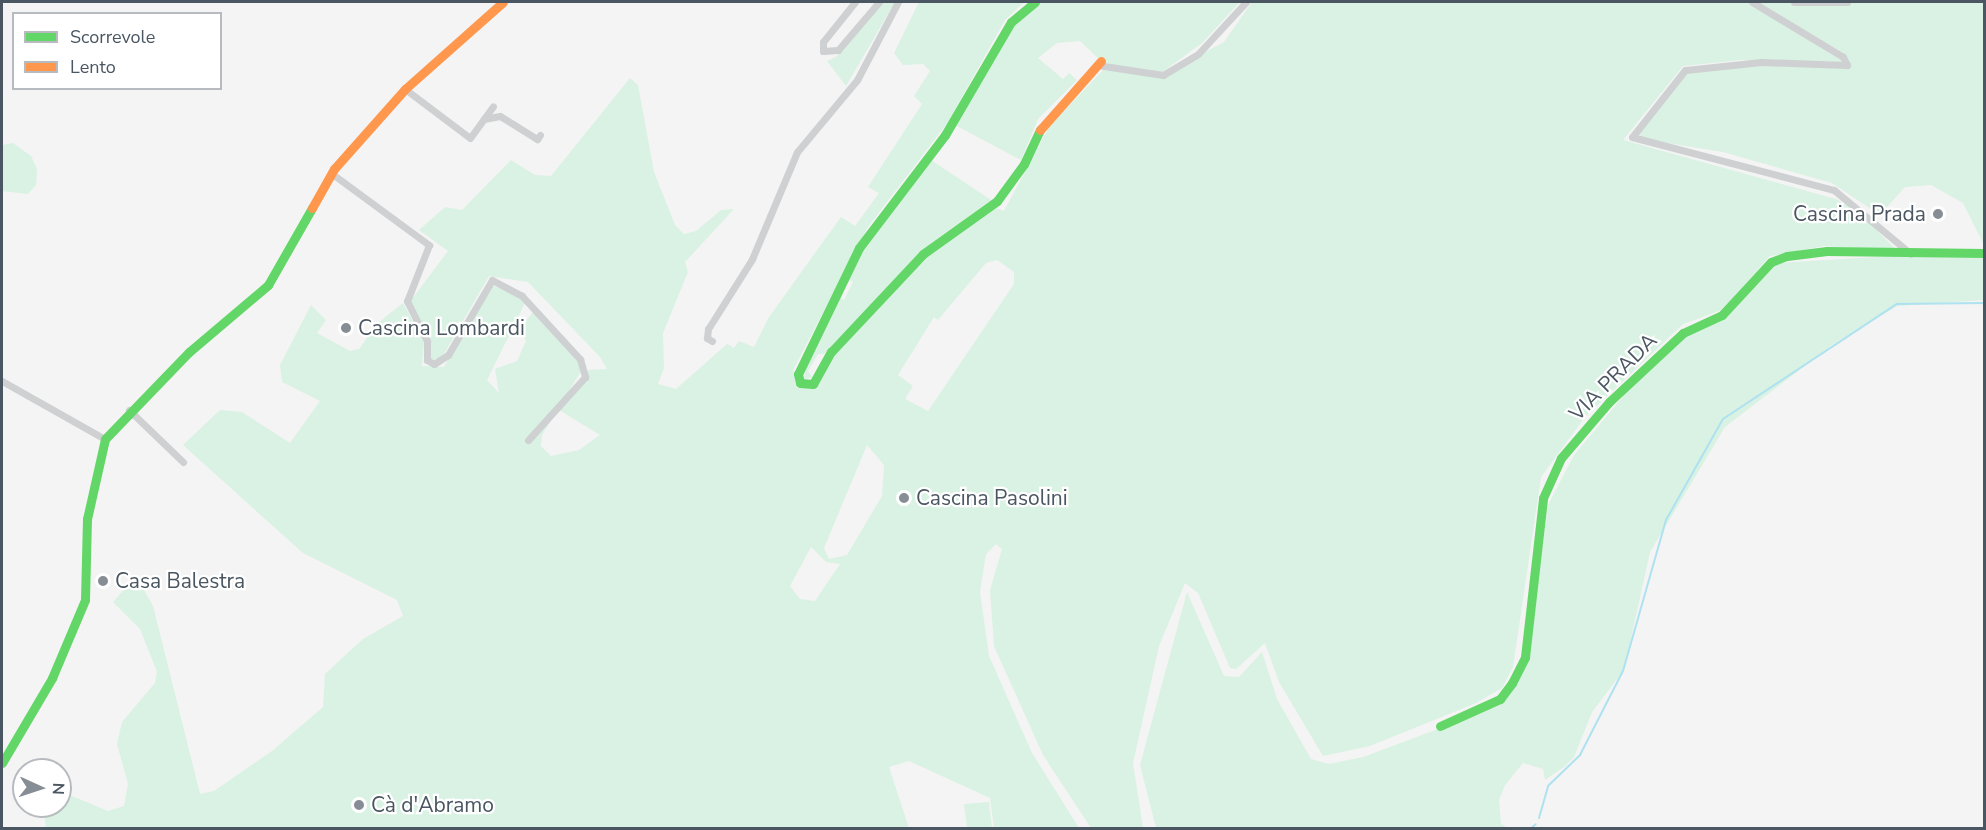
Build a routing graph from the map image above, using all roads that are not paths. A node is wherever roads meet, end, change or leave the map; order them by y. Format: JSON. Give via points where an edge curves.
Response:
{"nodes":[{"id":1,"x":503,"y":2,"type":"edge"},
{"id":2,"x":855,"y":2,"type":"edge"},
{"id":3,"x":879,"y":2,"type":"edge"},
{"id":4,"x":898,"y":2,"type":"edge"},
{"id":5,"x":1035,"y":2,"type":"edge"},
{"id":6,"x":1246,"y":2,"type":"edge"},
{"id":7,"x":1752,"y":2,"type":"edge"},
{"id":8,"x":1794,"y":2,"type":"edge"},
{"id":9,"x":1847,"y":2,"type":"edge"},
{"id":10,"x":1099,"y":63,"type":"joint"},
{"id":11,"x":405,"y":89,"type":"junction"},
{"id":12,"x":493,"y":106,"type":"dead end"},
{"id":13,"x":484,"y":119,"type":"junction"},
{"id":14,"x":537,"y":139,"type":"dead end"},
{"id":15,"x":331,"y":173,"type":"junction"},
{"id":16,"x":1984,"y":253,"type":"edge"},
{"id":17,"x":1911,"y":254,"type":"junction"},
{"id":18,"x":712,"y":341,"type":"dead end"},
{"id":19,"x":2,"y":381,"type":"edge"},
{"id":20,"x":129,"y":410,"type":"junction"},
{"id":21,"x":105,"y":439,"type":"junction"},
{"id":22,"x":528,"y":440,"type":"dead end"},
{"id":23,"x":183,"y":462,"type":"dead end"},
{"id":24,"x":1440,"y":726,"type":"dead end"},
{"id":25,"x":2,"y":763,"type":"edge"}],
"edges":[{"from":1,"to":11,"type":"street"},
{"from":2,"to":3,"type":"street","via":[[823,42],[823,51],[838,50]]},
{"from":4,"to":18,"type":"street","via":[[857,80],[797,152],[752,260],[708,329],[707,338]]},
{"from":5,"to":10,"type":"street","via":[[1011,22],[945,135],[859,248],[798,374],[800,383],[813,384],[831,352],[923,254],[997,201],[1024,164],[1043,122]]},
{"from":6,"to":10,"type":"street","via":[[1198,54],[1163,75]]},
{"from":7,"to":17,"type":"street","via":[[1843,57],[1847,66],[1761,62],[1685,70],[1632,137],[1834,190]]},
{"from":8,"to":9,"type":"street"},
{"from":11,"to":13,"type":"street","via":[[470,138]]},
{"from":11,"to":15,"type":"street"},
{"from":12,"to":13,"type":"street"},
{"from":13,"to":14,"type":"street","via":[[506,119]]},
{"from":15,"to":20,"type":"street","via":[[276,276]]},
{"from":15,"to":22,"type":"street","via":[[429,245],[407,301],[427,341],[428,360],[434,364],[448,355],[492,280],[522,296],[580,359],[585,377]]},
{"from":16,"to":17,"type":"street","name":"VIA PRADA"},
{"from":17,"to":24,"type":"street","name":"VIA PRADA","via":[[1827,251],[1771,262],[1734,304],[1683,333],[1609,402],[1561,458],[1543,498],[1525,657],[1512,683],[1500,699]]},
{"from":19,"to":21,"type":"street"},
{"from":20,"to":21,"type":"street"},
{"from":20,"to":23,"type":"street"},
{"from":21,"to":25,"type":"street","via":[[87,519],[85,600],[52,678]]}]}
